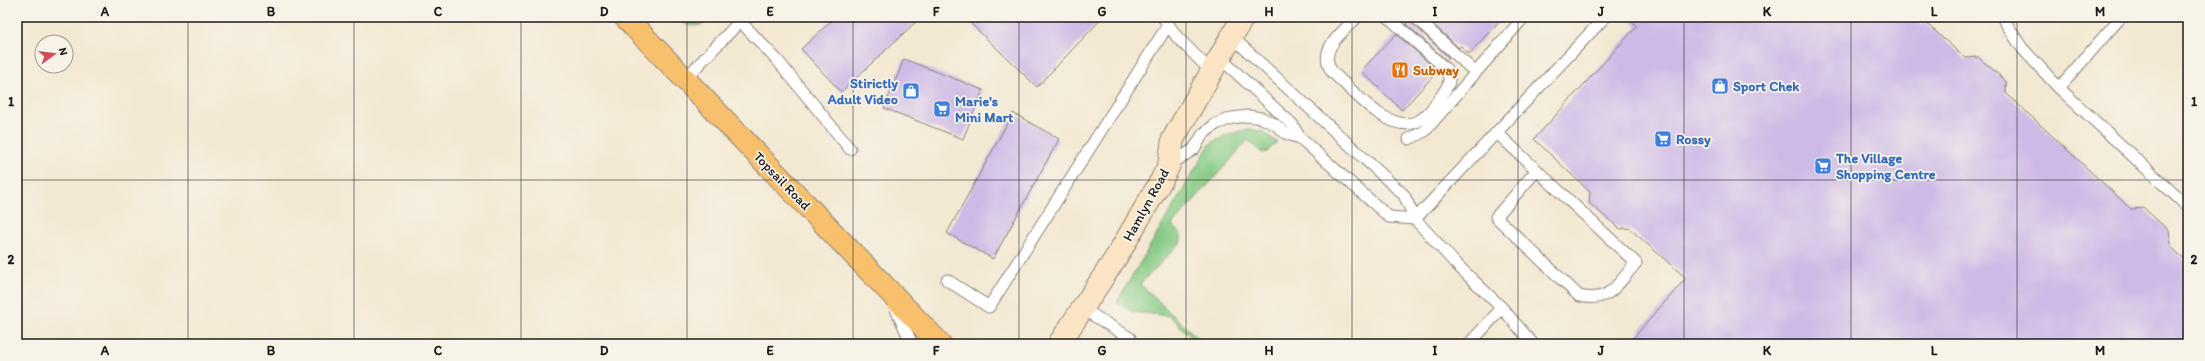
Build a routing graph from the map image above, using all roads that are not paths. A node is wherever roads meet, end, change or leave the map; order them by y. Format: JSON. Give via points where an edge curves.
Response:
{"nodes":[{"id":1,"x":625,"y":17,"type":"edge"},
{"id":2,"x":1243,"y":17,"type":"edge"},
{"id":3,"x":1357,"y":17,"type":"edge"},
{"id":4,"x":1388,"y":17,"type":"edge"},
{"id":5,"x":1415,"y":17,"type":"edge"},
{"id":6,"x":1524,"y":17,"type":"edge"},
{"id":7,"x":1605,"y":17,"type":"edge"},
{"id":8,"x":2002,"y":17,"type":"edge"},
{"id":9,"x":2121,"y":17,"type":"edge"},
{"id":10,"x":742,"y":19,"type":"edge"},
{"id":11,"x":1165,"y":21,"type":"edge"},
{"id":12,"x":1231,"y":36,"type":"junction"},
{"id":13,"x":1215,"y":64,"type":"junction"},
{"id":14,"x":1475,"y":72,"type":"junction"},
{"id":15,"x":685,"y":79,"type":"junction"},
{"id":16,"x":2059,"y":88,"type":"junction"},
{"id":17,"x":1497,"y":133,"type":"junction"},
{"id":18,"x":1300,"y":138,"type":"junction"},
{"id":19,"x":1409,"y":139,"type":"dead end"},
{"id":20,"x":850,"y":150,"type":"dead end"},
{"id":21,"x":1169,"y":165,"type":"junction"},
{"id":22,"x":1538,"y":170,"type":"junction"},
{"id":23,"x":2188,"y":207,"type":"edge"},
{"id":24,"x":1415,"y":219,"type":"junction"},
{"id":25,"x":947,"y":280,"type":"dead end"},
{"id":26,"x":887,"y":290,"type":"junction"},
{"id":27,"x":1502,"y":308,"type":"junction"},
{"id":28,"x":1084,"y":309,"type":"junction"},
{"id":29,"x":912,"y":344,"type":"edge"},
{"id":30,"x":940,"y":344,"type":"edge"},
{"id":31,"x":1059,"y":344,"type":"edge"},
{"id":32,"x":1130,"y":344,"type":"edge"},
{"id":33,"x":1469,"y":344,"type":"edge"},
{"id":34,"x":1533,"y":344,"type":"edge"}],
"edges":[{"from":1,"to":15,"type":"main road","name":"Topsail Road"},
{"from":2,"to":12,"type":"street","name":"Hamlyn Road"},
{"from":3,"to":4,"type":"lane","via":[[1331,45],[1326,58],[1328,65],[1332,72],[1390,121],[1398,124],[1416,122],[1423,118],[1447,88],[1450,75]]},
{"from":5,"to":14,"type":"lane"},
{"from":6,"to":14,"type":"lane"},
{"from":7,"to":17,"type":"lane"},
{"from":8,"to":16,"type":"lane","via":[[2027,54]]},
{"from":9,"to":16,"type":"lane"},
{"from":10,"to":15,"type":"lane"},
{"from":10,"to":20,"type":"lane"},
{"from":11,"to":13,"type":"lane"},
{"from":11,"to":25,"type":"lane","via":[[989,307]]},
{"from":12,"to":13,"type":"street","name":"Hamlyn Road"},
{"from":12,"to":24,"type":"lane","via":[[1404,195]]},
{"from":13,"to":18,"type":"lane","via":[[1292,124]]},
{"from":13,"to":21,"type":"street","name":"Hamlyn Road","via":[[1173,139]]},
{"from":14,"to":19,"type":"lane","via":[[1460,93],[1425,131]]},
{"from":15,"to":26,"type":"main road","name":"Topsail Road"},
{"from":16,"to":23,"type":"lane"},
{"from":17,"to":22,"type":"lane"},
{"from":17,"to":24,"type":"lane"},
{"from":18,"to":21,"type":"lane","via":[[1285,133],[1262,118],[1232,118],[1216,124],[1204,134],[1194,149]]},
{"from":18,"to":24,"type":"lane","via":[[1389,217]]},
{"from":21,"to":28,"type":"street","name":"Hamlyn Road","via":[[1118,256]]},
{"from":22,"to":22,"type":"lane","via":[[1636,263],[1608,294],[1592,299],[1579,296],[1496,217]]},
{"from":24,"to":27,"type":"lane","via":[[1455,263]]},
{"from":26,"to":29,"type":"lane"},
{"from":26,"to":30,"type":"main road","name":"Topsail Road"},
{"from":27,"to":33,"type":"lane"},
{"from":27,"to":34,"type":"lane"},
{"from":28,"to":31,"type":"street","name":"Hamlyn Road"},
{"from":28,"to":32,"type":"lane","via":[[1130,338]]}]}
